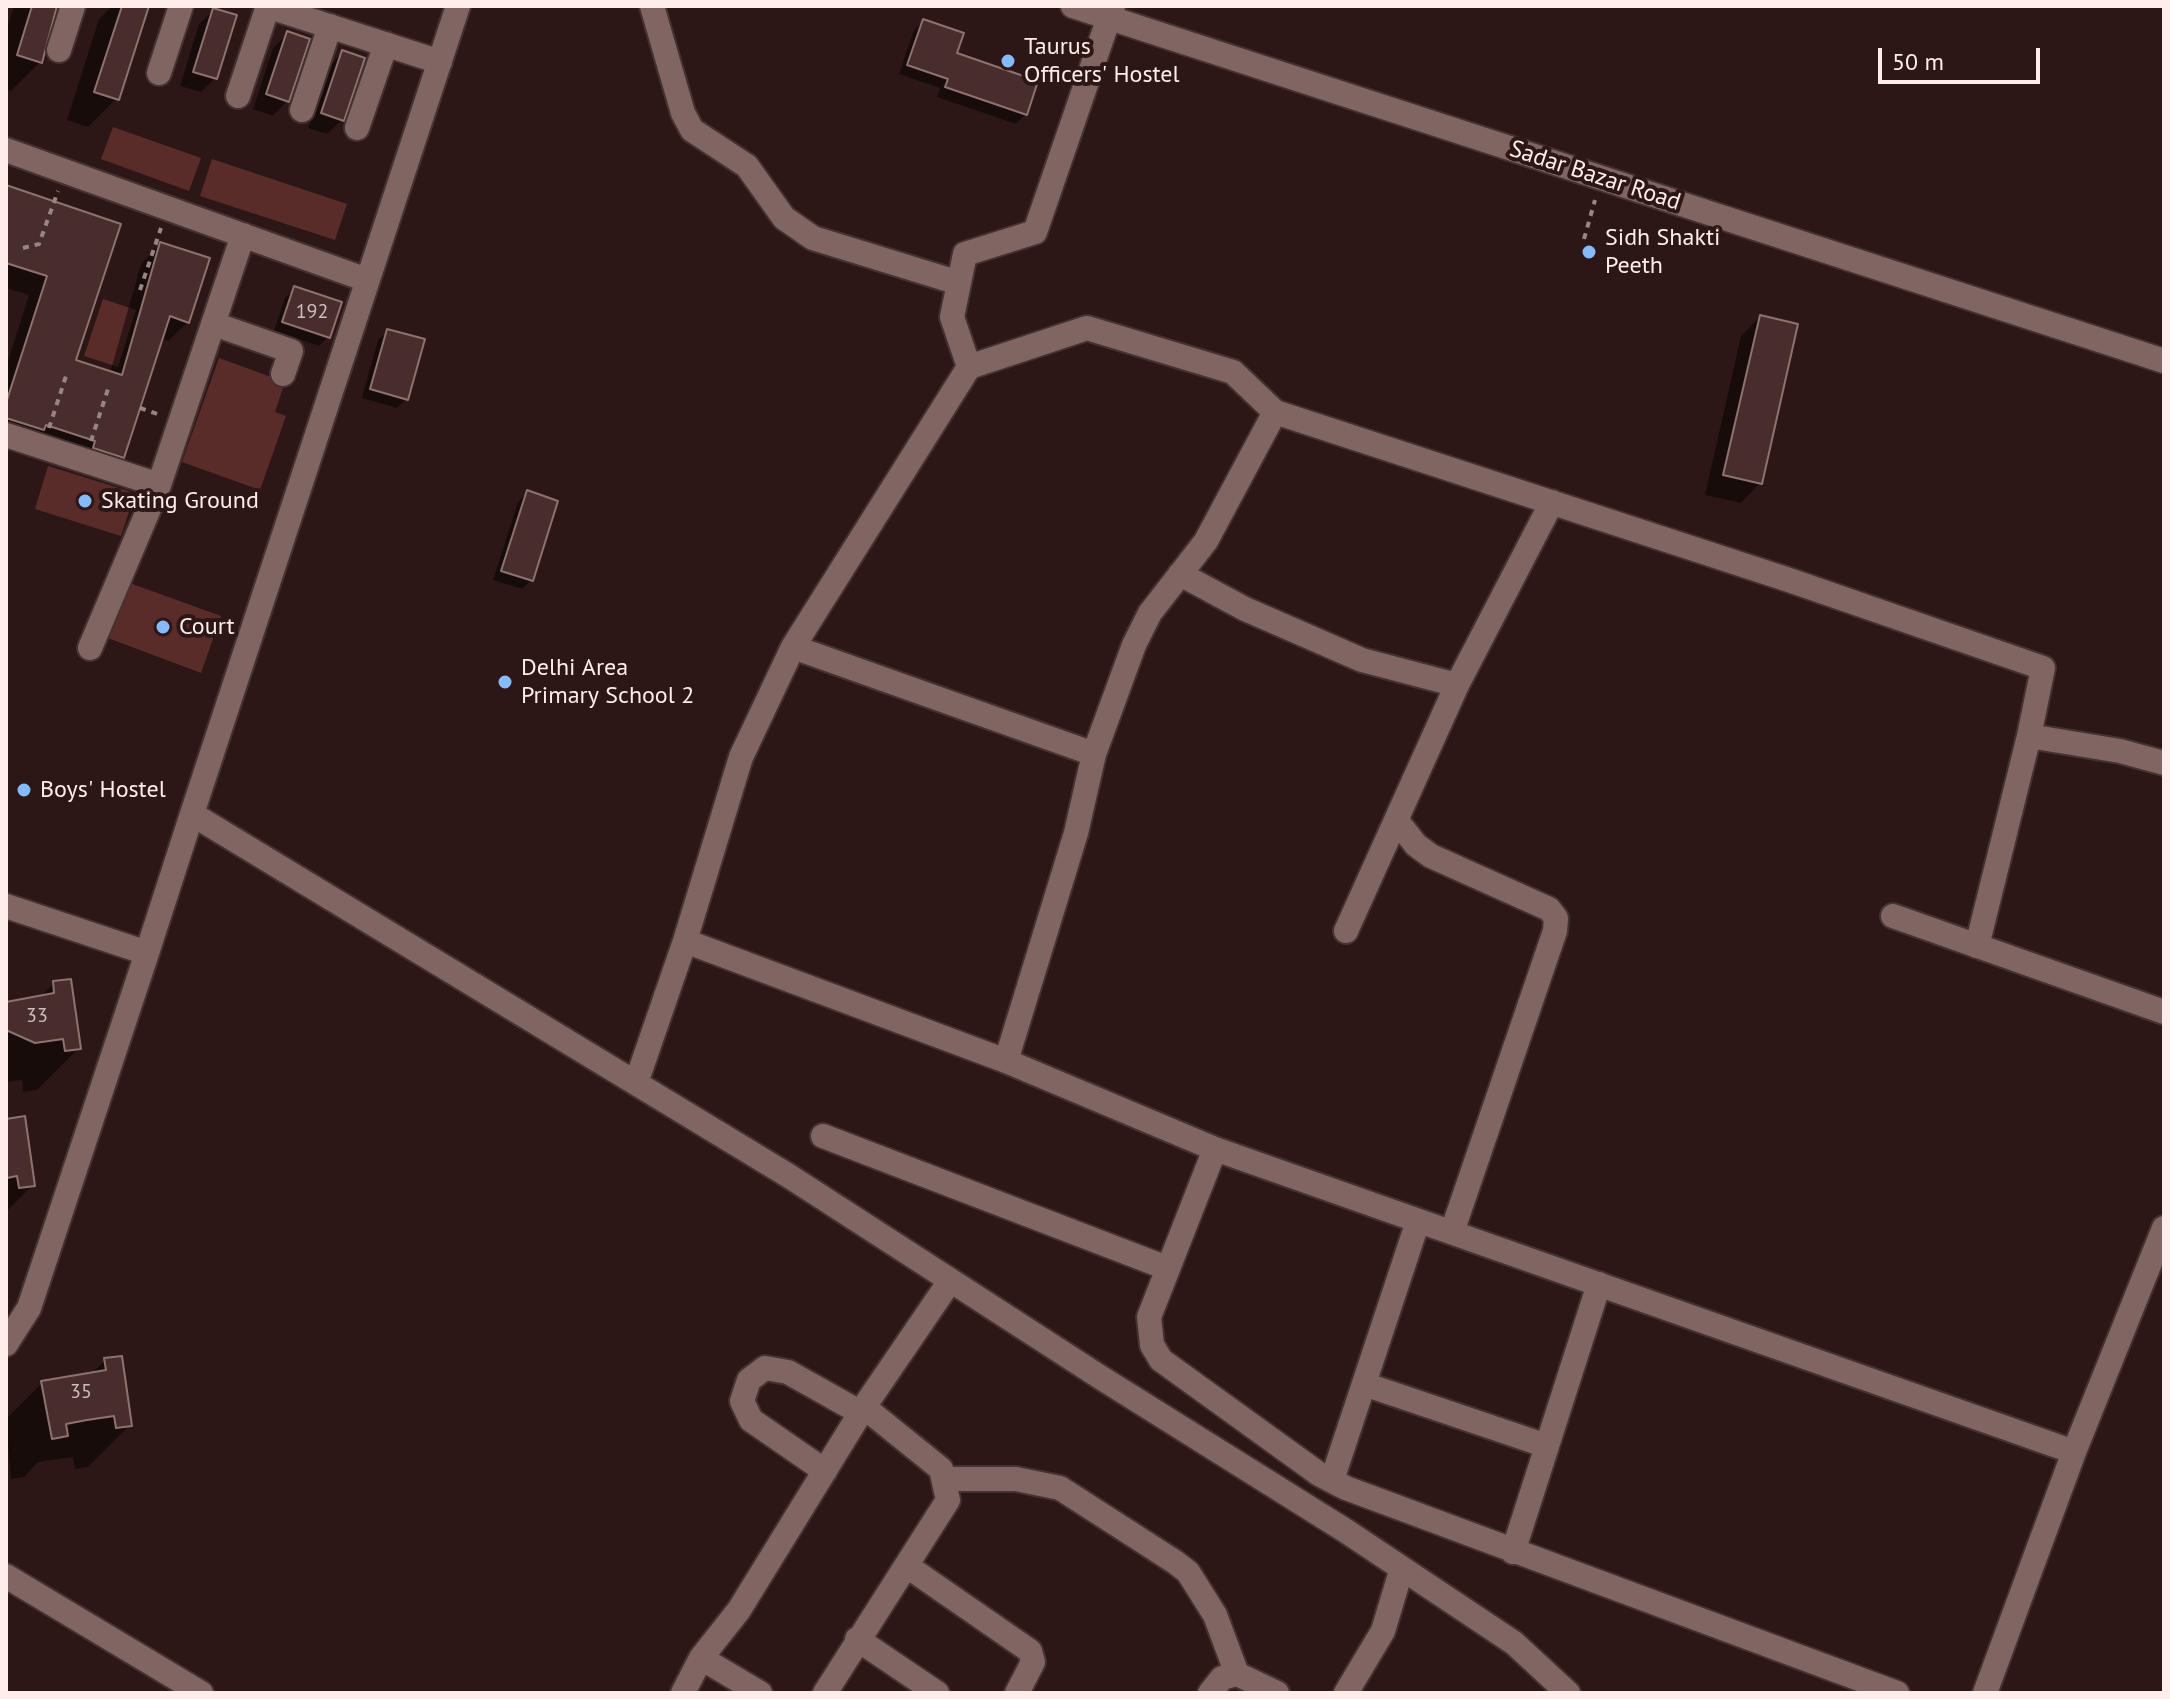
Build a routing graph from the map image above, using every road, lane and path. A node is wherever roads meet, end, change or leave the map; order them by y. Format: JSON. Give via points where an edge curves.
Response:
{"nodes":[{"id":1,"x":73,"y":6,"type":"edge"},
{"id":2,"x":181,"y":6,"type":"edge"},
{"id":3,"x":267,"y":6,"type":"edge"},
{"id":4,"x":458,"y":6,"type":"edge"},
{"id":5,"x":652,"y":6,"type":"edge"},
{"id":6,"x":1073,"y":6,"type":"edge"},
{"id":7,"x":1111,"y":12,"type":"edge"},
{"id":8,"x":330,"y":26,"type":"junction"},
{"id":9,"x":386,"y":44,"type":"junction"},
{"id":10,"x":59,"y":50,"type":"dead end"},
{"id":11,"x":440,"y":62,"type":"junction"},
{"id":12,"x":159,"y":73,"type":"dead end"},
{"id":13,"x":238,"y":96,"type":"dead end"},
{"id":14,"x":302,"y":110,"type":"dead end"},
{"id":15,"x":357,"y":128,"type":"dead end"},
{"id":16,"x":6,"y":150,"type":"edge"},
{"id":17,"x":65,"y":171,"type":"junction"},
{"id":18,"x":1601,"y":178,"type":"junction"},
{"id":19,"x":168,"y":208,"type":"junction"},
{"id":20,"x":243,"y":235,"type":"junction"},
{"id":21,"x":1584,"y":239,"type":"dead end"},
{"id":22,"x":23,"y":248,"type":"dead end"},
{"id":23,"x":367,"y":280,"type":"junction"},
{"id":24,"x":959,"y":283,"type":"junction"},
{"id":25,"x":140,"y":290,"type":"dead end"},
{"id":26,"x":214,"y":324,"type":"junction"},
{"id":27,"x":2164,"y":361,"type":"edge"},
{"id":28,"x":969,"y":367,"type":"junction"},
{"id":29,"x":67,"y":373,"type":"dead end"},
{"id":30,"x":283,"y":374,"type":"dead end"},
{"id":31,"x":109,"y":386,"type":"dead end"},
{"id":32,"x":1275,"y":412,"type":"junction"},
{"id":33,"x":6,"y":435,"type":"edge"},
{"id":34,"x":43,"y":447,"type":"junction"},
{"id":35,"x":85,"y":461,"type":"junction"},
{"id":36,"x":159,"y":485,"type":"junction"},
{"id":37,"x":1552,"y":502,"type":"junction"},
{"id":38,"x":1180,"y":574,"type":"junction"},
{"id":39,"x":793,"y":647,"type":"junction"},
{"id":40,"x":90,"y":648,"type":"dead end"},
{"id":41,"x":1457,"y":685,"type":"junction"},
{"id":42,"x":2029,"y":736,"type":"junction"},
{"id":43,"x":1094,"y":754,"type":"junction"},
{"id":44,"x":2164,"y":763,"type":"edge"},
{"id":45,"x":192,"y":814,"type":"junction"},
{"id":46,"x":1397,"y":821,"type":"junction"},
{"id":47,"x":6,"y":906,"type":"edge"},
{"id":48,"x":1893,"y":916,"type":"dead end"},
{"id":49,"x":1346,"y":931,"type":"dead end"},
{"id":50,"x":685,"y":941,"type":"junction"},
{"id":51,"x":1977,"y":946,"type":"junction"},
{"id":52,"x":147,"y":953,"type":"junction"},
{"id":53,"x":2164,"y":1012,"type":"edge"},
{"id":54,"x":1006,"y":1061,"type":"junction"},
{"id":55,"x":636,"y":1083,"type":"junction"},
{"id":56,"x":823,"y":1136,"type":"dead end"},
{"id":57,"x":1215,"y":1149,"type":"junction"},
{"id":58,"x":1418,"y":1221,"type":"junction"},
{"id":59,"x":2164,"y":1228,"type":"edge"},
{"id":60,"x":1452,"y":1232,"type":"junction"},
{"id":61,"x":1167,"y":1268,"type":"junction"},
{"id":62,"x":950,"y":1281,"type":"junction"},
{"id":63,"x":1599,"y":1284,"type":"junction"},
{"id":64,"x":6,"y":1344,"type":"edge"},
{"id":65,"x":1364,"y":1384,"type":"junction"},
{"id":66,"x":863,"y":1410,"type":"junction"},
{"id":67,"x":1547,"y":1446,"type":"junction"},
{"id":68,"x":2074,"y":1452,"type":"junction"},
{"id":69,"x":825,"y":1471,"type":"junction"},
{"id":70,"x":945,"y":1479,"type":"junction"},
{"id":71,"x":1332,"y":1480,"type":"junction"},
{"id":72,"x":1513,"y":1552,"type":"junction"},
{"id":73,"x":907,"y":1566,"type":"junction"},
{"id":74,"x":1401,"y":1571,"type":"junction"},
{"id":75,"x":6,"y":1576,"type":"edge"},
{"id":76,"x":857,"y":1639,"type":"junction"},
{"id":77,"x":701,"y":1658,"type":"junction"},
{"id":78,"x":1237,"y":1674,"type":"junction"},
{"id":79,"x":1542,"y":1685,"type":"edge"},
{"id":80,"x":201,"y":1693,"type":"edge"},
{"id":81,"x":683,"y":1693,"type":"edge"},
{"id":82,"x":760,"y":1693,"type":"edge"},
{"id":83,"x":825,"y":1693,"type":"edge"},
{"id":84,"x":937,"y":1693,"type":"edge"},
{"id":85,"x":1017,"y":1693,"type":"edge"},
{"id":86,"x":1210,"y":1693,"type":"edge"},
{"id":87,"x":1277,"y":1693,"type":"edge"},
{"id":88,"x":1346,"y":1693,"type":"edge"},
{"id":89,"x":1568,"y":1693,"type":"edge"},
{"id":90,"x":1897,"y":1693,"type":"edge"},
{"id":91,"x":1985,"y":1693,"type":"edge"}],
"edges":[{"from":1,"to":10,"type":"street"},
{"from":2,"to":12,"type":"street"},
{"from":3,"to":8,"type":"street"},
{"from":3,"to":13,"type":"street"},
{"from":4,"to":11,"type":"street"},
{"from":5,"to":24,"type":"street","via":[[692,130],[747,166],[784,218],[813,238]]},
{"from":6,"to":7,"type":"street","name":"Sadar Bazar Road"},
{"from":7,"to":18,"type":"street","name":"Sadar Bazar Road"},
{"from":7,"to":24,"type":"street","via":[[1035,232],[965,254]]},
{"from":8,"to":9,"type":"street"},
{"from":8,"to":14,"type":"street"},
{"from":9,"to":11,"type":"street"},
{"from":9,"to":15,"type":"street"},
{"from":11,"to":23,"type":"street"},
{"from":16,"to":17,"type":"street"},
{"from":17,"to":19,"type":"street"},
{"from":17,"to":22,"type":"path","via":[[39,244]]},
{"from":18,"to":21,"type":"path"},
{"from":18,"to":27,"type":"street","name":"Sadar Bazar Road"},
{"from":19,"to":20,"type":"street"},
{"from":19,"to":25,"type":"path"},
{"from":20,"to":23,"type":"street"},
{"from":20,"to":26,"type":"street"},
{"from":23,"to":45,"type":"street"},
{"from":24,"to":28,"type":"street","via":[[952,317]]},
{"from":26,"to":30,"type":"street","via":[[291,351]]},
{"from":26,"to":36,"type":"street"},
{"from":28,"to":32,"type":"street","via":[[1087,328],[1233,372]]},
{"from":28,"to":39,"type":"street"},
{"from":29,"to":34,"type":"path"},
{"from":31,"to":35,"type":"path"},
{"from":32,"to":37,"type":"street"},
{"from":32,"to":38,"type":"street","via":[[1206,541]]},
{"from":33,"to":34,"type":"street"},
{"from":34,"to":35,"type":"street"},
{"from":35,"to":36,"type":"street"},
{"from":36,"to":40,"type":"street"},
{"from":37,"to":41,"type":"street"},
{"from":37,"to":42,"type":"street","via":[[2043,668]]},
{"from":38,"to":41,"type":"street","via":[[1362,660]]},
{"from":38,"to":43,"type":"street","via":[[1139,634]]},
{"from":39,"to":43,"type":"street"},
{"from":39,"to":50,"type":"street","via":[[741,757]]},
{"from":41,"to":46,"type":"street"},
{"from":42,"to":44,"type":"street"},
{"from":42,"to":51,"type":"street"},
{"from":43,"to":54,"type":"street","via":[[1076,833]]},
{"from":45,"to":52,"type":"street"},
{"from":45,"to":55,"type":"street"},
{"from":46,"to":49,"type":"street"},
{"from":46,"to":60,"type":"street","via":[[1431,856],[1549,909],[1556,918]]},
{"from":47,"to":52,"type":"street"},
{"from":48,"to":51,"type":"street"},
{"from":50,"to":54,"type":"street"},
{"from":50,"to":55,"type":"street"},
{"from":51,"to":53,"type":"street"},
{"from":52,"to":64,"type":"street","via":[[29,1308]]},
{"from":54,"to":57,"type":"street"},
{"from":55,"to":62,"type":"street"},
{"from":56,"to":61,"type":"street"},
{"from":57,"to":58,"type":"street"},
{"from":57,"to":61,"type":"street"},
{"from":58,"to":60,"type":"street"},
{"from":58,"to":65,"type":"street"},
{"from":59,"to":68,"type":"street"},
{"from":60,"to":63,"type":"street"},
{"from":61,"to":71,"type":"street","via":[[1148,1330],[1161,1360]]},
{"from":62,"to":66,"type":"street"},
{"from":62,"to":74,"type":"street"},
{"from":63,"to":67,"type":"street"},
{"from":63,"to":68,"type":"street"},
{"from":65,"to":67,"type":"street"},
{"from":65,"to":71,"type":"street"},
{"from":66,"to":69,"type":"street"},
{"from":66,"to":69,"type":"street","via":[[788,1372],[765,1368],[749,1380],[742,1401],[751,1420]]},
{"from":66,"to":70,"type":"street","via":[[941,1469]]},
{"from":67,"to":72,"type":"street"},
{"from":68,"to":91,"type":"street"},
{"from":69,"to":77,"type":"street","via":[[739,1610]]},
{"from":70,"to":73,"type":"street","via":[[948,1500]]},
{"from":70,"to":78,"type":"street","via":[[1016,1479],[1060,1488],[1175,1562],[1188,1572],[1215,1615]]},
{"from":71,"to":72,"type":"street"},
{"from":72,"to":90,"type":"street"},
{"from":73,"to":76,"type":"street"},
{"from":73,"to":85,"type":"street","via":[[1030,1651],[1033,1662]]},
{"from":74,"to":79,"type":"street","via":[[1514,1643]]},
{"from":74,"to":88,"type":"street","via":[[1383,1631]]},
{"from":75,"to":80,"type":"street"},
{"from":76,"to":83,"type":"street"},
{"from":76,"to":84,"type":"street"},
{"from":77,"to":81,"type":"street"},
{"from":77,"to":82,"type":"street"},
{"from":78,"to":86,"type":"street","via":[[1222,1678]]},
{"from":78,"to":87,"type":"street"},
{"from":79,"to":89,"type":"street"}]}
